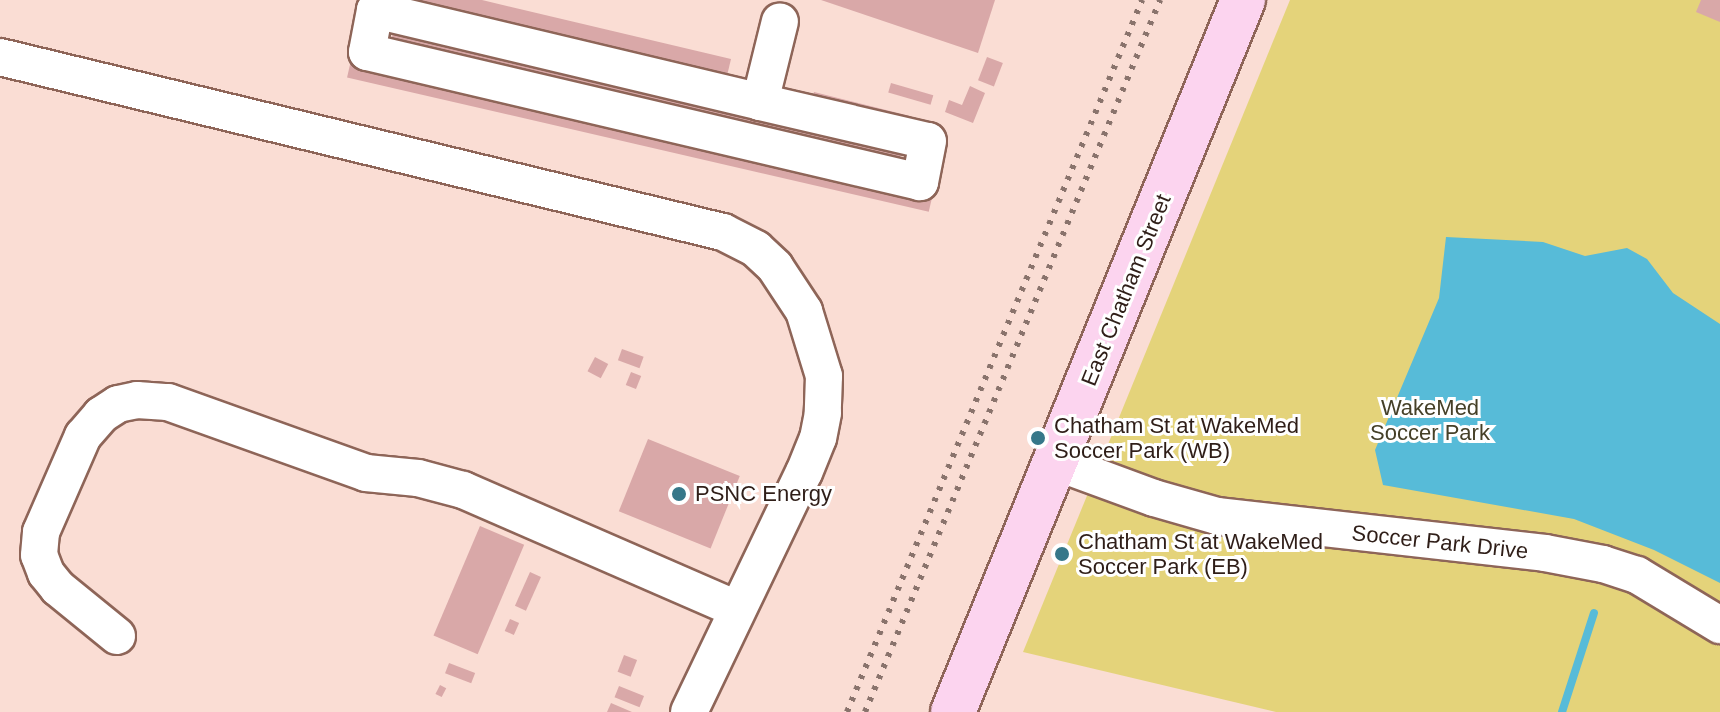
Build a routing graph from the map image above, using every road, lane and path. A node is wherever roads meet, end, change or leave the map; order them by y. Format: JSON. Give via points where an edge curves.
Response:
{"nodes":[{"id":1,"x":1243,"y":0,"type":"edge"},
{"id":2,"x":780,"y":21,"type":"dead end"},
{"id":3,"x":0,"y":57,"type":"edge"},
{"id":4,"x":760,"y":102,"type":"junction"},
{"id":5,"x":1056,"y":462,"type":"junction"},
{"id":6,"x":737,"y":609,"type":"junction"},
{"id":7,"x":1720,"y":625,"type":"edge"},
{"id":8,"x":117,"y":636,"type":"dead end"},
{"id":9,"x":689,"y":712,"type":"edge"},
{"id":10,"x":953,"y":712,"type":"edge"}],
"edges":[{"from":1,"to":5,"type":"main road","name":"East Chatham Street"},
{"from":2,"to":4,"type":"street"},
{"from":3,"to":6,"type":"street","via":[[723,232],[756,249],[775,267],[804,311],[818,349],[825,392],[818,438]]},
{"from":4,"to":4,"type":"street","via":[[375,10],[367,52],[920,182],[928,141]]},
{"from":5,"to":7,"type":"street","name":"Soccer Park Drive","via":[[1217,516],[1603,564],[1649,581]]},
{"from":5,"to":10,"type":"main road","name":"East Chatham Street"},
{"from":6,"to":8,"type":"street","via":[[463,490],[336,465],[168,402],[137,400],[101,415],[83,436],[47,516],[39,555],[46,573]]},
{"from":6,"to":9,"type":"street"}]}
